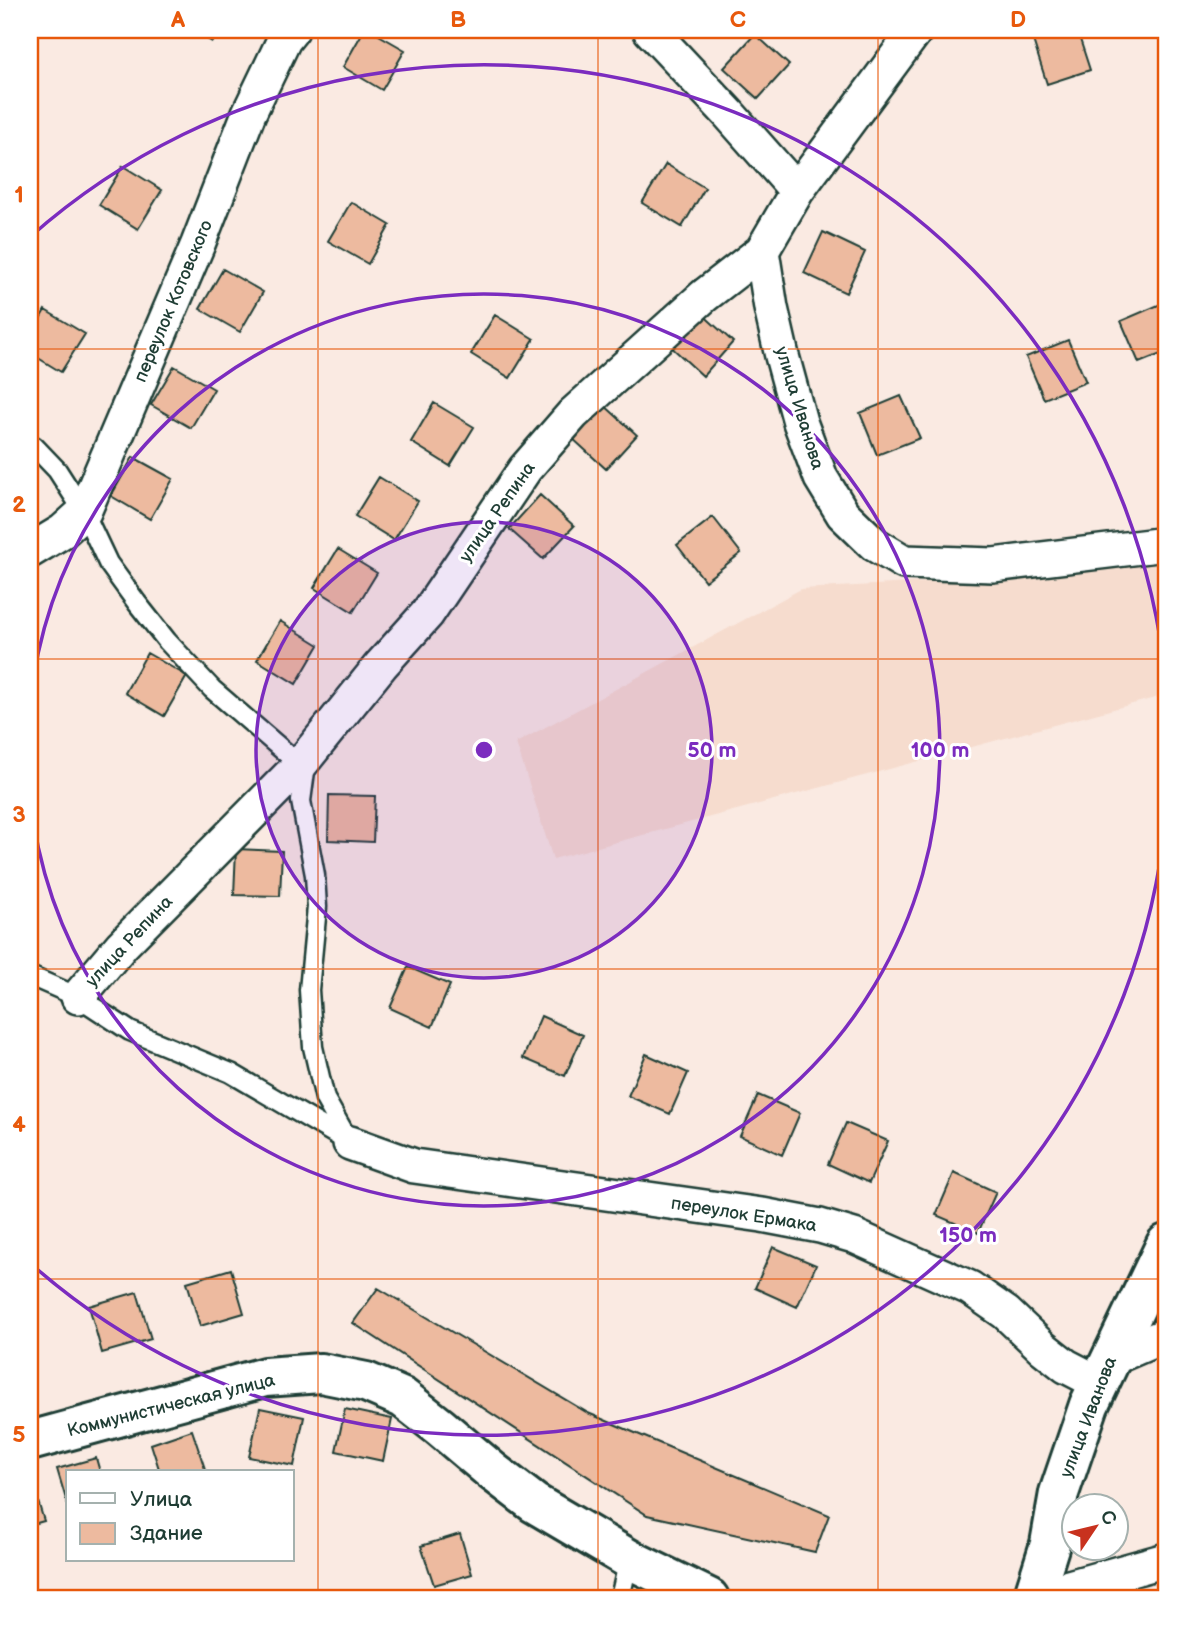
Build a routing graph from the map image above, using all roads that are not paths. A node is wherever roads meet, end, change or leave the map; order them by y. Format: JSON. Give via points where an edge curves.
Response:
{"nodes":[{"id":1,"x":292,"y":30,"type":"edge"},
{"id":2,"x":650,"y":30,"type":"edge"},
{"id":3,"x":916,"y":30,"type":"edge"},
{"id":4,"x":797,"y":191,"type":"junction"},
{"id":5,"x":762,"y":250,"type":"junction"},
{"id":6,"x":30,"y":444,"type":"edge"},
{"id":7,"x":84,"y":512,"type":"junction"},
{"id":8,"x":1166,"y":544,"type":"edge"},
{"id":9,"x":30,"y":551,"type":"edge"},
{"id":10,"x":303,"y":761,"type":"junction"},
{"id":11,"x":30,"y":976,"type":"edge"},
{"id":12,"x":78,"y":997,"type":"junction"},
{"id":13,"x":350,"y":1143,"type":"junction"},
{"id":14,"x":1166,"y":1244,"type":"edge"},
{"id":15,"x":1166,"y":1335,"type":"edge"},
{"id":16,"x":1105,"y":1371,"type":"junction"},
{"id":17,"x":30,"y":1441,"type":"edge"},
{"id":18,"x":629,"y":1559,"type":"junction"},
{"id":19,"x":1166,"y":1560,"type":"edge"},
{"id":20,"x":620,"y":1598,"type":"edge"},
{"id":21,"x":709,"y":1598,"type":"edge"},
{"id":22,"x":1033,"y":1598,"type":"edge"}],
"edges":[{"from":1,"to":7,"type":"street","name":"переулок Котовского","via":[[249,113]]},
{"from":2,"to":4,"type":"street"},
{"from":3,"to":4,"type":"street","name":"улица Репина"},
{"from":4,"to":5,"type":"street","name":"улица Репина"},
{"from":5,"to":8,"type":"street","name":"улица Иванова","via":[[782,356],[821,478],[843,514],[874,544],[904,562],[993,565]]},
{"from":5,"to":10,"type":"street","name":"улица Репина","via":[[704,296],[565,423],[525,468],[427,614]]},
{"from":6,"to":7,"type":"lane","via":[[57,470]]},
{"from":7,"to":9,"type":"street","name":"переулок Котовского"},
{"from":7,"to":10,"type":"lane","via":[[108,563],[167,641],[212,689]]},
{"from":10,"to":12,"type":"street","name":"улица Репина","via":[[122,945]]},
{"from":10,"to":13,"type":"lane","via":[[302,801],[317,907],[309,990],[313,1047],[325,1099]]},
{"from":11,"to":12,"type":"lane"},
{"from":12,"to":13,"type":"lane","via":[[130,1031],[230,1073]]},
{"from":13,"to":16,"type":"street","name":"переулок Ермака","via":[[414,1166],[762,1214],[854,1236],[970,1288],[1006,1313],[1066,1367]]},
{"from":14,"to":16,"type":"street","name":"улица Иванова"},
{"from":15,"to":16,"type":"street"},
{"from":16,"to":22,"type":"street","name":"улица Иванова","via":[[1059,1493],[1050,1544]]},
{"from":17,"to":18,"type":"street","name":"Коммунистическая улица","via":[[265,1377],[321,1373],[366,1381],[403,1398],[534,1503]]},
{"from":18,"to":20,"type":"lane"},
{"from":18,"to":21,"type":"street","name":"Коммунистическая улица"},
{"from":19,"to":22,"type":"street"}]}
